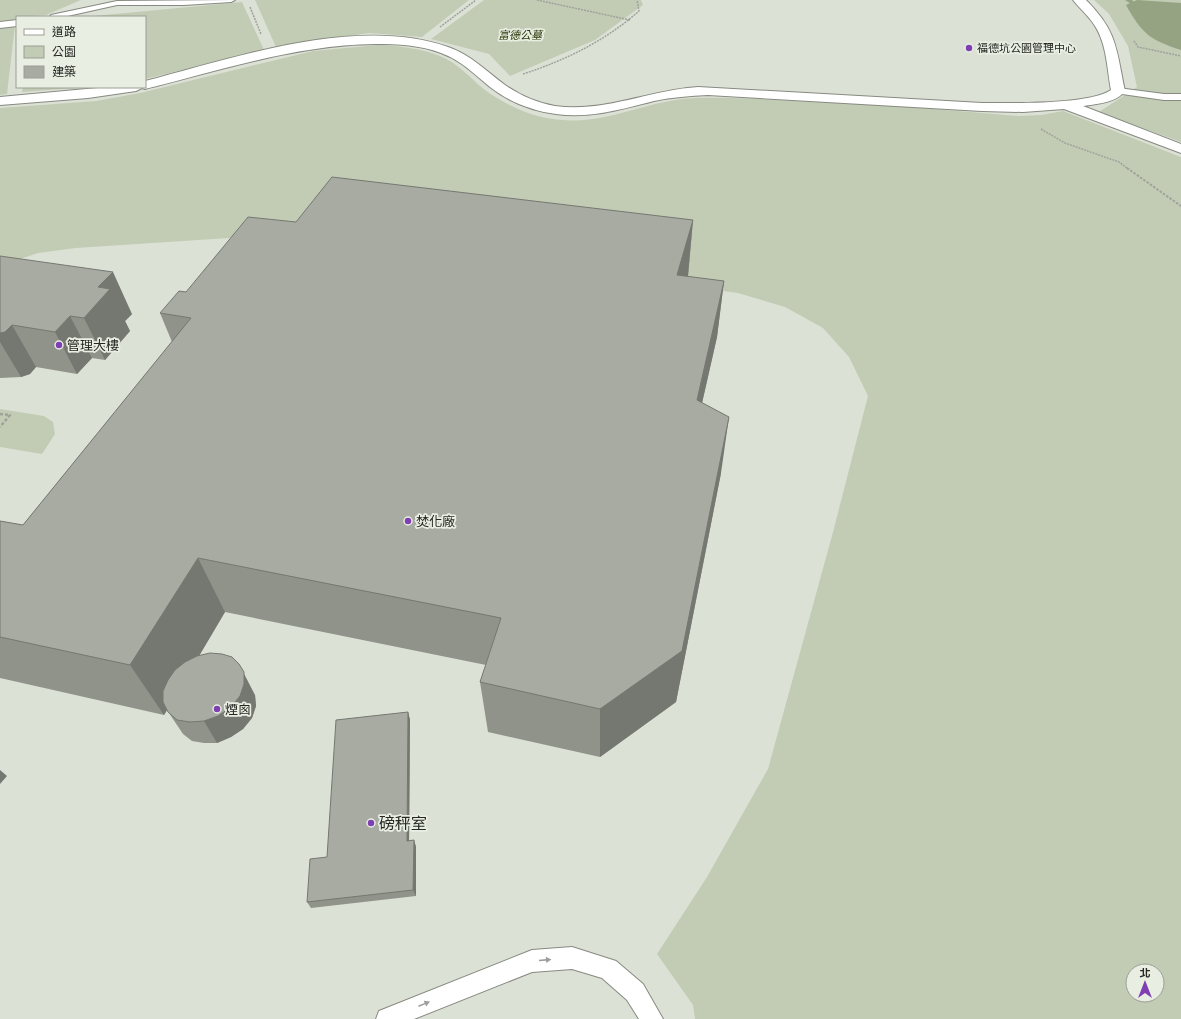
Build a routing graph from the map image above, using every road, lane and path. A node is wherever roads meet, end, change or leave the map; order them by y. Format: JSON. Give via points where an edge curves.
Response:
{"nodes":[{"id":1,"x":126,"y":0,"type":"edge"},
{"id":2,"x":231,"y":0,"type":"edge"},
{"id":3,"x":476,"y":0,"type":"edge"},
{"id":4,"x":537,"y":0,"type":"edge"},
{"id":5,"x":636,"y":0,"type":"edge"},
{"id":6,"x":1079,"y":0,"type":"edge"},
{"id":7,"x":118,"y":2,"type":"edge"},
{"id":8,"x":250,"y":7,"type":"dead end"},
{"id":9,"x":58,"y":16,"type":"edge"},
{"id":10,"x":630,"y":20,"type":"junction"},
{"id":11,"x":16,"y":23,"type":"edge"},
{"id":12,"x":0,"y":25,"type":"edge"},
{"id":13,"x":1133,"y":40,"type":"dead end"},
{"id":14,"x":419,"y":43,"type":"junction"},
{"id":15,"x":270,"y":54,"type":"junction"},
{"id":16,"x":1181,"y":56,"type":"edge"},
{"id":17,"x":494,"y":84,"type":"junction"},
{"id":18,"x":146,"y":85,"type":"edge"},
{"id":19,"x":129,"y":88,"type":"edge"},
{"id":20,"x":1118,"y":91,"type":"junction"},
{"id":21,"x":1181,"y":97,"type":"edge"},
{"id":22,"x":0,"y":101,"type":"edge"},
{"id":23,"x":1066,"y":105,"type":"junction"},
{"id":24,"x":1019,"y":108,"type":"junction"},
{"id":25,"x":1181,"y":149,"type":"edge"},
{"id":26,"x":1181,"y":206,"type":"edge"},
{"id":27,"x":0,"y":414,"type":"edge"},
{"id":28,"x":0,"y":427,"type":"edge"},
{"id":29,"x":388,"y":1019,"type":"edge"},
{"id":30,"x":652,"y":1019,"type":"edge"}],
"edges":[{"from":1,"to":7,"type":"lane"},
{"from":2,"to":7,"type":"lane","via":[[184,3]]},
{"from":3,"to":14,"type":"path"},
{"from":4,"to":10,"type":"path"},
{"from":5,"to":10,"type":"path","via":[[640,11]]},
{"from":6,"to":20,"type":"street","via":[[1104,30]]},
{"from":7,"to":9,"type":"lane"},
{"from":8,"to":15,"type":"path"},
{"from":10,"to":17,"type":"path","via":[[614,32],[552,65]]},
{"from":11,"to":12,"type":"lane"},
{"from":13,"to":16,"type":"path","via":[[1138,46]]},
{"from":14,"to":15,"type":"street","via":[[371,40],[318,45]]},
{"from":14,"to":17,"type":"street","via":[[464,58]]},
{"from":15,"to":18,"type":"street"},
{"from":17,"to":24,"type":"street","via":[[523,101],[568,111],[591,111],[664,95],[696,92]]},
{"from":19,"to":22,"type":"street"},
{"from":20,"to":21,"type":"lane"},
{"from":20,"to":23,"type":"street","via":[[1108,97]]},
{"from":23,"to":24,"type":"street"},
{"from":23,"to":25,"type":"street"},
{"from":24,"to":26,"type":"path","via":[[1038,127],[1065,143],[1119,162]]},
{"from":27,"to":28,"type":"path","via":[[10,415]]},
{"from":29,"to":30,"type":"lane","one_way":true,"via":[[532,961],[572,958],[608,969],[635,992]]}]}
